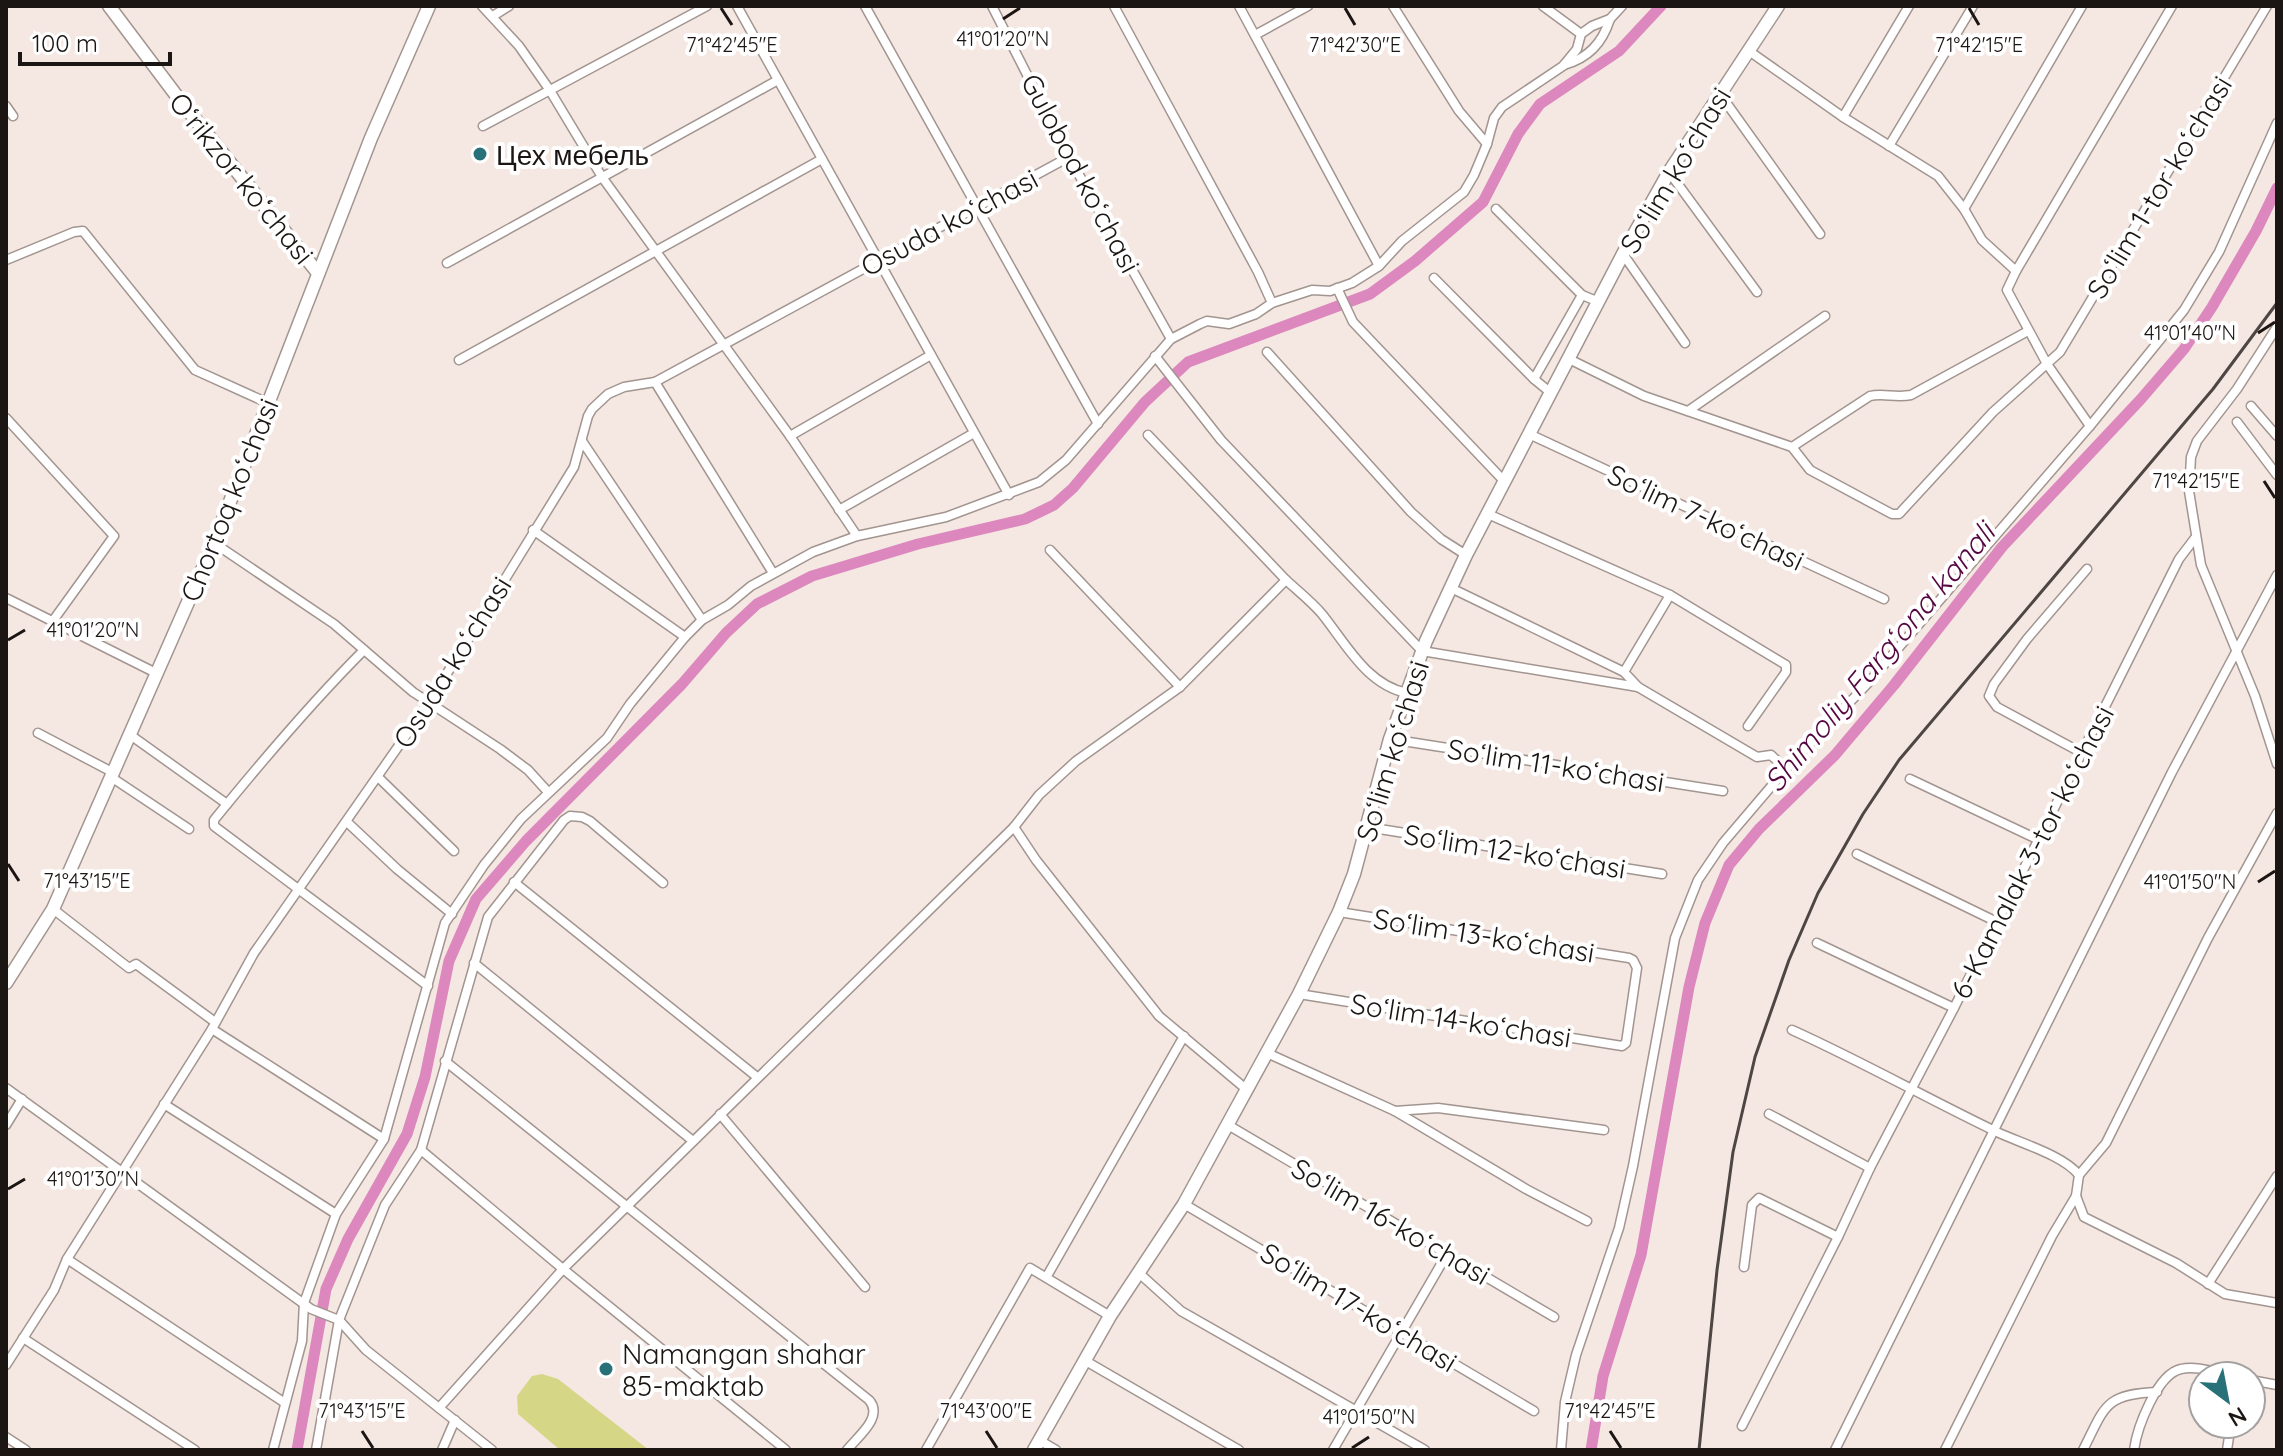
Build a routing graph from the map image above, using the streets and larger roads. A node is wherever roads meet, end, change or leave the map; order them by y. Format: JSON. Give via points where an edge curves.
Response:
{"nodes":[{"id":1,"x":109,"y":6,"type":"edge"},
{"id":2,"x":429,"y":6,"type":"edge"},
{"id":3,"x":482,"y":6,"type":"edge"},
{"id":4,"x":509,"y":6,"type":"edge"},
{"id":5,"x":707,"y":6,"type":"edge"},
{"id":6,"x":737,"y":6,"type":"edge"},
{"id":7,"x":865,"y":6,"type":"edge"},
{"id":8,"x":992,"y":6,"type":"edge"},
{"id":9,"x":1114,"y":6,"type":"edge"},
{"id":10,"x":1239,"y":6,"type":"edge"},
{"id":11,"x":1308,"y":6,"type":"edge"},
{"id":12,"x":1393,"y":6,"type":"edge"},
{"id":13,"x":1543,"y":6,"type":"edge"},
{"id":14,"x":1622,"y":6,"type":"edge"},
{"id":15,"x":1778,"y":6,"type":"edge"},
{"id":16,"x":1909,"y":6,"type":"edge"},
{"id":17,"x":1973,"y":6,"type":"edge"},
{"id":18,"x":2082,"y":6,"type":"edge"},
{"id":19,"x":2172,"y":6,"type":"edge"},
{"id":20,"x":2267,"y":6,"type":"edge"},
{"id":21,"x":493,"y":16,"type":"junction"},
{"id":22,"x":1610,"y":19,"type":"junction"},
{"id":23,"x":1581,"y":34,"type":"junction"},
{"id":24,"x":1255,"y":35,"type":"junction"},
{"id":25,"x":1749,"y":51,"type":"junction"},
{"id":26,"x":1563,"y":66,"type":"junction"},
{"id":27,"x":778,"y":80,"type":"junction"},
{"id":28,"x":549,"y":89,"type":"junction"},
{"id":29,"x":1720,"y":94,"type":"junction"},
{"id":30,"x":6,"y":106,"type":"edge"},
{"id":31,"x":13,"y":116,"type":"dead end"},
{"id":32,"x":1843,"y":117,"type":"junction"},
{"id":33,"x":2277,"y":123,"type":"edge"},
{"id":34,"x":483,"y":126,"type":"dead end"},
{"id":35,"x":1487,"y":144,"type":"junction"},
{"id":36,"x":1889,"y":146,"type":"junction"},
{"id":37,"x":1069,"y":157,"type":"junction"},
{"id":38,"x":822,"y":159,"type":"junction"},
{"id":39,"x":1669,"y":172,"type":"junction"},
{"id":40,"x":602,"y":177,"type":"junction"},
{"id":41,"x":977,"y":207,"type":"junction"},
{"id":42,"x":1496,"y":209,"type":"dead end"},
{"id":43,"x":1964,"y":209,"type":"junction"},
{"id":44,"x":1820,"y":234,"type":"dead end"},
{"id":45,"x":654,"y":250,"type":"junction"},
{"id":46,"x":1623,"y":254,"type":"junction"},
{"id":47,"x":6,"y":260,"type":"edge"},
{"id":48,"x":878,"y":260,"type":"junction"},
{"id":49,"x":447,"y":263,"type":"dead end"},
{"id":50,"x":1379,"y":266,"type":"junction"},
{"id":51,"x":2016,"y":271,"type":"junction"},
{"id":52,"x":318,"y":273,"type":"junction"},
{"id":53,"x":1434,"y":278,"type":"dead end"},
{"id":54,"x":1338,"y":290,"type":"junction"},
{"id":55,"x":1757,"y":292,"type":"dead end"},
{"id":56,"x":1582,"y":295,"type":"junction"},
{"id":57,"x":1599,"y":302,"type":"junction"},
{"id":58,"x":1272,"y":303,"type":"junction"},
{"id":59,"x":1825,"y":316,"type":"dead end"},
{"id":60,"x":2277,"y":327,"type":"edge"},
{"id":61,"x":2028,"y":331,"type":"junction"},
{"id":62,"x":1171,"y":339,"type":"junction"},
{"id":63,"x":1685,"y":343,"type":"dead end"},
{"id":64,"x":722,"y":345,"type":"junction"},
{"id":65,"x":1267,"y":352,"type":"dead end"},
{"id":66,"x":931,"y":355,"type":"junction"},
{"id":67,"x":1157,"y":359,"type":"junction"},
{"id":68,"x":1569,"y":359,"type":"junction"},
{"id":69,"x":459,"y":360,"type":"dead end"},
{"id":70,"x":2047,"y":364,"type":"junction"},
{"id":71,"x":1534,"y":379,"type":"junction"},
{"id":72,"x":655,"y":382,"type":"junction"},
{"id":73,"x":1551,"y":393,"type":"junction"},
{"id":74,"x":270,"y":404,"type":"junction"},
{"id":75,"x":2251,"y":406,"type":"dead end"},
{"id":76,"x":1688,"y":411,"type":"junction"},
{"id":77,"x":6,"y":418,"type":"edge"},
{"id":78,"x":2237,"y":422,"type":"dead end"},
{"id":79,"x":1098,"y":424,"type":"junction"},
{"id":80,"x":2090,"y":426,"type":"junction"},
{"id":81,"x":974,"y":433,"type":"junction"},
{"id":82,"x":1529,"y":434,"type":"junction"},
{"id":83,"x":1148,"y":435,"type":"dead end"},
{"id":84,"x":790,"y":436,"type":"junction"},
{"id":85,"x":2277,"y":436,"type":"edge"},
{"id":86,"x":582,"y":440,"type":"junction"},
{"id":87,"x":1792,"y":447,"type":"junction"},
{"id":88,"x":2277,"y":475,"type":"edge"},
{"id":89,"x":1504,"y":481,"type":"junction"},
{"id":90,"x":1009,"y":495,"type":"junction"},
{"id":91,"x":839,"y":510,"type":"junction"},
{"id":92,"x":1488,"y":514,"type":"junction"},
{"id":93,"x":533,"y":530,"type":"junction"},
{"id":94,"x":857,"y":536,"type":"junction"},
{"id":95,"x":2195,"y":538,"type":"junction"},
{"id":96,"x":214,"y":543,"type":"junction"},
{"id":97,"x":1050,"y":550,"type":"dead end"},
{"id":98,"x":1466,"y":555,"type":"junction"},
{"id":99,"x":2087,"y":569,"type":"dead end"},
{"id":100,"x":773,"y":573,"type":"junction"},
{"id":101,"x":2277,"y":575,"type":"edge"},
{"id":102,"x":1286,"y":580,"type":"junction"},
{"id":103,"x":1451,"y":588,"type":"junction"},
{"id":104,"x":1670,"y":595,"type":"junction"},
{"id":105,"x":6,"y":598,"type":"edge"},
{"id":106,"x":1884,"y":599,"type":"dead end"},
{"id":107,"x":702,"y":620,"type":"junction"},
{"id":108,"x":52,"y":622,"type":"junction"},
{"id":109,"x":685,"y":637,"type":"junction"},
{"id":110,"x":364,"y":650,"type":"junction"},
{"id":111,"x":1422,"y":651,"type":"junction"},
{"id":112,"x":2236,"y":651,"type":"junction"},
{"id":113,"x":1624,"y":672,"type":"junction"},
{"id":114,"x":156,"y":673,"type":"junction"},
{"id":115,"x":1180,"y":687,"type":"junction"},
{"id":116,"x":1638,"y":687,"type":"junction"},
{"id":117,"x":1407,"y":693,"type":"junction"},
{"id":118,"x":430,"y":701,"type":"junction"},
{"id":119,"x":1748,"y":726,"type":"dead end"},
{"id":120,"x":38,"y":733,"type":"dead end"},
{"id":121,"x":129,"y":734,"type":"junction"},
{"id":122,"x":1390,"y":739,"type":"junction"},
{"id":123,"x":2082,"y":753,"type":"junction"},
{"id":124,"x":2277,"y":764,"type":"edge"},
{"id":125,"x":1786,"y":769,"type":"junction"},
{"id":126,"x":112,"y":775,"type":"junction"},
{"id":127,"x":378,"y":777,"type":"junction"},
{"id":128,"x":1910,"y":779,"type":"dead end"},
{"id":129,"x":1723,"y":791,"type":"dead end"},
{"id":130,"x":548,"y":792,"type":"junction"},
{"id":131,"x":227,"y":804,"type":"junction"},
{"id":132,"x":2277,"y":813,"type":"edge"},
{"id":133,"x":347,"y":822,"type":"junction"},
{"id":134,"x":1014,"y":827,"type":"junction"},
{"id":135,"x":1367,"y":827,"type":"junction"},
{"id":136,"x":189,"y":829,"type":"dead end"},
{"id":137,"x":2039,"y":840,"type":"junction"},
{"id":138,"x":454,"y":851,"type":"dead end"},
{"id":139,"x":1857,"y":854,"type":"dead end"},
{"id":140,"x":1662,"y":874,"type":"dead end"},
{"id":141,"x":514,"y":882,"type":"junction"},
{"id":142,"x":663,"y":883,"type":"dead end"},
{"id":143,"x":300,"y":890,"type":"junction"},
{"id":144,"x":53,"y":909,"type":"junction"},
{"id":145,"x":1339,"y":912,"type":"junction"},
{"id":146,"x":452,"y":914,"type":"junction"},
{"id":147,"x":1997,"y":922,"type":"junction"},
{"id":148,"x":1817,"y":943,"type":"dead end"},
{"id":149,"x":474,"y":963,"type":"junction"},
{"id":150,"x":6,"y":983,"type":"edge"},
{"id":151,"x":428,"y":986,"type":"junction"},
{"id":152,"x":1299,"y":994,"type":"junction"},
{"id":153,"x":1954,"y":1008,"type":"junction"},
{"id":154,"x":213,"y":1026,"type":"junction"},
{"id":155,"x":1792,"y":1030,"type":"dead end"},
{"id":156,"x":1184,"y":1036,"type":"junction"},
{"id":157,"x":1622,"y":1046,"type":"joint"},
{"id":158,"x":1267,"y":1053,"type":"junction"},
{"id":159,"x":445,"y":1061,"type":"junction"},
{"id":160,"x":757,"y":1077,"type":"junction"},
{"id":161,"x":6,"y":1088,"type":"edge"},
{"id":162,"x":1911,"y":1088,"type":"junction"},
{"id":163,"x":1246,"y":1089,"type":"junction"},
{"id":164,"x":22,"y":1099,"type":"junction"},
{"id":165,"x":164,"y":1104,"type":"junction"},
{"id":166,"x":1395,"y":1111,"type":"junction"},
{"id":167,"x":720,"y":1114,"type":"junction"},
{"id":168,"x":1769,"y":1114,"type":"dead end"},
{"id":169,"x":6,"y":1125,"type":"edge"},
{"id":170,"x":1228,"y":1125,"type":"junction"},
{"id":171,"x":1604,"y":1130,"type":"dead end"},
{"id":172,"x":1994,"y":1130,"type":"junction"},
{"id":173,"x":384,"y":1139,"type":"junction"},
{"id":174,"x":693,"y":1141,"type":"junction"},
{"id":175,"x":421,"y":1150,"type":"junction"},
{"id":176,"x":1870,"y":1168,"type":"junction"},
{"id":177,"x":122,"y":1171,"type":"junction"},
{"id":178,"x":2079,"y":1175,"type":"junction"},
{"id":179,"x":2277,"y":1176,"type":"edge"},
{"id":180,"x":2076,"y":1196,"type":"junction"},
{"id":181,"x":1184,"y":1204,"type":"junction"},
{"id":182,"x":627,"y":1206,"type":"junction"},
{"id":183,"x":336,"y":1214,"type":"junction"},
{"id":184,"x":1587,"y":1221,"type":"dead end"},
{"id":185,"x":1838,"y":1237,"type":"junction"},
{"id":186,"x":1447,"y":1254,"type":"junction"},
{"id":187,"x":67,"y":1259,"type":"junction"},
{"id":188,"x":1744,"y":1267,"type":"dead end"},
{"id":189,"x":563,"y":1269,"type":"junction"},
{"id":190,"x":1140,"y":1274,"type":"junction"},
{"id":191,"x":1047,"y":1276,"type":"junction"},
{"id":192,"x":2208,"y":1284,"type":"junction"},
{"id":193,"x":865,"y":1287,"type":"dead end"},
{"id":194,"x":2277,"y":1303,"type":"edge"},
{"id":195,"x":308,"y":1306,"type":"junction"},
{"id":196,"x":1110,"y":1316,"type":"junction"},
{"id":197,"x":1554,"y":1317,"type":"dead end"},
{"id":198,"x":335,"y":1318,"type":"junction"},
{"id":199,"x":1402,"y":1332,"type":"junction"},
{"id":200,"x":23,"y":1338,"type":"junction"},
{"id":201,"x":1084,"y":1360,"type":"junction"},
{"id":202,"x":6,"y":1365,"type":"edge"},
{"id":203,"x":2187,"y":1370,"type":"edge"},
{"id":204,"x":2157,"y":1392,"type":"junction"},
{"id":205,"x":285,"y":1403,"type":"junction"},
{"id":206,"x":439,"y":1408,"type":"junction"},
{"id":207,"x":1356,"y":1411,"type":"junction"},
{"id":208,"x":1534,"y":1411,"type":"dead end"},
{"id":209,"x":455,"y":1420,"type":"junction"},
{"id":210,"x":1742,"y":1426,"type":"dead end"},
{"id":211,"x":6,"y":1437,"type":"edge"},
{"id":212,"x":1036,"y":1445,"type":"edge"},
{"id":213,"x":26,"y":1450,"type":"edge"},
{"id":214,"x":195,"y":1450,"type":"edge"},
{"id":215,"x":273,"y":1450,"type":"edge"},
{"id":216,"x":316,"y":1450,"type":"edge"},
{"id":217,"x":442,"y":1450,"type":"edge"},
{"id":218,"x":492,"y":1450,"type":"edge"},
{"id":219,"x":786,"y":1450,"type":"edge"},
{"id":220,"x":847,"y":1450,"type":"edge"},
{"id":221,"x":926,"y":1450,"type":"edge"},
{"id":222,"x":1056,"y":1450,"type":"edge"},
{"id":223,"x":1239,"y":1450,"type":"edge"},
{"id":224,"x":1333,"y":1450,"type":"edge"},
{"id":225,"x":1425,"y":1450,"type":"edge"},
{"id":226,"x":1561,"y":1450,"type":"edge"},
{"id":227,"x":1835,"y":1450,"type":"edge"},
{"id":228,"x":1945,"y":1450,"type":"edge"},
{"id":229,"x":2083,"y":1450,"type":"edge"},
{"id":230,"x":2134,"y":1450,"type":"edge"}],
"edges":[{"from":1,"to":52,"type":"street","name":"Oʻrikzor koʻchasi"},
{"from":2,"to":52,"type":"street","name":"Chortoq koʻchasi"},
{"from":3,"to":21,"type":"street"},
{"from":4,"to":21,"type":"street"},
{"from":5,"to":28,"type":"street"},
{"from":6,"to":27,"type":"street"},
{"from":7,"to":41,"type":"street"},
{"from":8,"to":37,"type":"street","name":"Gulobod koʻchasi"},
{"from":9,"to":58,"type":"street"},
{"from":10,"to":24,"type":"street"},
{"from":11,"to":24,"type":"street"},
{"from":12,"to":35,"type":"street","via":[[1459,111]]},
{"from":13,"to":23,"type":"street"},
{"from":14,"to":22,"type":"street"},
{"from":15,"to":25,"type":"street","name":"Soʻlim koʻchasi"},
{"from":16,"to":32,"type":"street"},
{"from":17,"to":36,"type":"street"},
{"from":18,"to":43,"type":"street"},
{"from":19,"to":51,"type":"street"},
{"from":20,"to":70,"type":"street","name":"Soʻlim 1-tor koʻchasi","via":[[2060,352]]},
{"from":21,"to":28,"type":"street"},
{"from":22,"to":23,"type":"street"},
{"from":22,"to":26,"type":"street","via":[[1593,50]]},
{"from":23,"to":26,"type":"street"},
{"from":24,"to":50,"type":"street"},
{"from":25,"to":29,"type":"street","name":"Soʻlim koʻchasi"},
{"from":25,"to":32,"type":"street"},
{"from":26,"to":35,"type":"street","via":[[1502,107]]},
{"from":27,"to":38,"type":"street"},
{"from":27,"to":40,"type":"street"},
{"from":28,"to":34,"type":"street"},
{"from":28,"to":40,"type":"street"},
{"from":29,"to":39,"type":"street","name":"Soʻlim koʻchasi"},
{"from":29,"to":44,"type":"street"},
{"from":30,"to":31,"type":"street"},
{"from":32,"to":36,"type":"street"},
{"from":33,"to":80,"type":"street","via":[[2219,252],[2184,310]]},
{"from":35,"to":50,"type":"street","via":[[1464,192]]},
{"from":36,"to":43,"type":"street","via":[[1938,176]]},
{"from":37,"to":41,"type":"street","name":"Osuda koʻchasi"},
{"from":37,"to":62,"type":"street","name":"Gulobod koʻchasi"},
{"from":38,"to":45,"type":"street"},
{"from":38,"to":48,"type":"street"},
{"from":39,"to":46,"type":"street","name":"Soʻlim koʻchasi"},
{"from":39,"to":55,"type":"street"},
{"from":40,"to":45,"type":"street"},
{"from":40,"to":49,"type":"street"},
{"from":41,"to":48,"type":"street","name":"Osuda koʻchasi"},
{"from":41,"to":79,"type":"street"},
{"from":42,"to":56,"type":"street"},
{"from":43,"to":51,"type":"street","via":[[1982,240]]},
{"from":45,"to":64,"type":"street"},
{"from":45,"to":69,"type":"street"},
{"from":46,"to":57,"type":"street","name":"Soʻlim koʻchasi"},
{"from":46,"to":63,"type":"street"},
{"from":47,"to":74,"type":"street","via":[[83,231],[195,370]]},
{"from":48,"to":64,"type":"street","name":"Osuda koʻchasi"},
{"from":48,"to":66,"type":"street"},
{"from":50,"to":54,"type":"street"},
{"from":51,"to":61,"type":"street","via":[[2007,290]]},
{"from":52,"to":74,"type":"street","name":"Chortoq koʻchasi"},
{"from":53,"to":71,"type":"street"},
{"from":54,"to":58,"type":"street","via":[[1312,290]]},
{"from":54,"to":89,"type":"street","via":[[1353,322]]},
{"from":56,"to":57,"type":"street"},
{"from":56,"to":71,"type":"street"},
{"from":57,"to":68,"type":"street","name":"Soʻlim koʻchasi"},
{"from":58,"to":62,"type":"street","via":[[1229,324],[1207,321]]},
{"from":59,"to":76,"type":"street"},
{"from":60,"to":95,"type":"street","via":[[2194,448],[2189,491]]},
{"from":61,"to":70,"type":"street"},
{"from":61,"to":87,"type":"street","via":[[1911,395],[1870,396]]},
{"from":62,"to":67,"type":"street"},
{"from":64,"to":72,"type":"street","name":"Osuda koʻchasi"},
{"from":64,"to":84,"type":"street"},
{"from":65,"to":98,"type":"street","via":[[1411,512]]},
{"from":66,"to":81,"type":"street"},
{"from":66,"to":84,"type":"street"},
{"from":67,"to":79,"type":"street"},
{"from":67,"to":111,"type":"street","via":[[1221,440]]},
{"from":68,"to":73,"type":"street","name":"Soʻlim koʻchasi"},
{"from":68,"to":76,"type":"street"},
{"from":70,"to":80,"type":"street"},
{"from":70,"to":87,"type":"street","name":"Soʻlim 1-tor koʻchasi","via":[[1993,412],[1899,514],[1816,474]]},
{"from":71,"to":73,"type":"street"},
{"from":72,"to":86,"type":"street","name":"Osuda koʻchasi","via":[[624,387],[599,401],[588,416]]},
{"from":72,"to":100,"type":"street"},
{"from":73,"to":82,"type":"street","name":"Soʻlim koʻchasi"},
{"from":74,"to":96,"type":"street","name":"Chortoq koʻchasi"},
{"from":75,"to":85,"type":"street"},
{"from":76,"to":87,"type":"street"},
{"from":77,"to":108,"type":"street","via":[[114,536]]},
{"from":78,"to":88,"type":"street"},
{"from":79,"to":90,"type":"street","via":[[1051,474]]},
{"from":80,"to":125,"type":"street","via":[[1869,682]]},
{"from":81,"to":90,"type":"street"},
{"from":81,"to":91,"type":"street"},
{"from":82,"to":89,"type":"street","name":"Soʻlim koʻchasi"},
{"from":82,"to":106,"type":"street","name":"Soʻlim 7-koʻchasi"},
{"from":83,"to":102,"type":"street"},
{"from":84,"to":91,"type":"street"},
{"from":86,"to":93,"type":"street","name":"Osuda koʻchasi","via":[[574,467]]},
{"from":86,"to":107,"type":"street"},
{"from":89,"to":92,"type":"street","name":"Soʻlim koʻchasi"},
{"from":90,"to":94,"type":"street","via":[[946,517]]},
{"from":91,"to":94,"type":"street"},
{"from":92,"to":98,"type":"street","name":"Soʻlim koʻchasi"},
{"from":92,"to":104,"type":"street"},
{"from":93,"to":109,"type":"street"},
{"from":93,"to":118,"type":"street","name":"Osuda koʻchasi"},
{"from":94,"to":100,"type":"street"},
{"from":95,"to":112,"type":"street"},
{"from":95,"to":123,"type":"street","name":"6-Kamalak 3-tor koʻchasi","via":[[2179,559]]},
{"from":96,"to":110,"type":"street"},
{"from":96,"to":114,"type":"street","name":"Chortoq koʻchasi"},
{"from":97,"to":115,"type":"street"},
{"from":98,"to":103,"type":"street","name":"Soʻlim koʻchasi"},
{"from":99,"to":123,"type":"street","via":[[2027,639],[1989,696],[1997,707]]},
{"from":100,"to":107,"type":"street"},
{"from":101,"to":112,"type":"street"},
{"from":102,"to":115,"type":"street"},
{"from":102,"to":117,"type":"street","via":[[1320,611],[1356,660],[1390,690]]},
{"from":103,"to":111,"type":"street","name":"Soʻlim koʻchasi"},
{"from":103,"to":113,"type":"street"},
{"from":104,"to":113,"type":"street"},
{"from":104,"to":119,"type":"street","via":[[1786,665]]},
{"from":105,"to":108,"type":"street"},
{"from":107,"to":109,"type":"street"},
{"from":108,"to":114,"type":"street"},
{"from":109,"to":130,"type":"street","via":[[607,738]]},
{"from":110,"to":118,"type":"street"},
{"from":110,"to":131,"type":"street"},
{"from":111,"to":116,"type":"street"},
{"from":111,"to":117,"type":"street","name":"Soʻlim koʻchasi"},
{"from":112,"to":124,"type":"street"},
{"from":112,"to":172,"type":"street"},
{"from":113,"to":116,"type":"street"},
{"from":114,"to":121,"type":"street","name":"Chortoq koʻchasi"},
{"from":115,"to":134,"type":"street","via":[[1076,761]]},
{"from":116,"to":125,"type":"street","via":[[1757,757],[1771,755]]},
{"from":117,"to":122,"type":"street","name":"Soʻlim koʻchasi"},
{"from":118,"to":127,"type":"street","name":"Osuda koʻchasi"},
{"from":118,"to":130,"type":"street","via":[[528,770]]},
{"from":120,"to":126,"type":"street"},
{"from":121,"to":126,"type":"street","name":"Chortoq koʻchasi"},
{"from":121,"to":131,"type":"street"},
{"from":122,"to":129,"type":"street","name":"Soʻlim 11-koʻchasi"},
{"from":122,"to":135,"type":"street","name":"Soʻlim koʻchasi"},
{"from":123,"to":137,"type":"street","name":"6-Kamalak 3-tor koʻchasi"},
{"from":125,"to":226,"type":"street","via":[[1710,861],[1675,938],[1633,1166],[1619,1228],[1576,1355]]},
{"from":126,"to":136,"type":"street"},
{"from":126,"to":144,"type":"street","name":"Chortoq koʻchasi"},
{"from":127,"to":133,"type":"street","name":"Osuda koʻchasi"},
{"from":127,"to":138,"type":"street"},
{"from":128,"to":137,"type":"street"},
{"from":130,"to":146,"type":"street","via":[[484,865]]},
{"from":131,"to":143,"type":"street","via":[[214,820],[215,828]]},
{"from":132,"to":178,"type":"street","via":[[2106,1143]]},
{"from":133,"to":143,"type":"street","name":"Osuda koʻchasi"},
{"from":133,"to":146,"type":"street"},
{"from":134,"to":156,"type":"street","via":[[1130,981]]},
{"from":134,"to":160,"type":"street"},
{"from":135,"to":140,"type":"street","name":"Soʻlim 12-koʻchasi"},
{"from":135,"to":145,"type":"street","name":"Soʻlim koʻchasi"},
{"from":137,"to":147,"type":"street","name":"6-Kamalak 3-tor koʻchasi"},
{"from":139,"to":147,"type":"street"},
{"from":141,"to":142,"type":"street","via":[[564,820],[575,815],[590,821]]},
{"from":141,"to":149,"type":"street","via":[[488,917]]},
{"from":141,"to":160,"type":"street"},
{"from":143,"to":151,"type":"street"},
{"from":143,"to":154,"type":"street","name":"Osuda koʻchasi","via":[[254,953]]},
{"from":144,"to":150,"type":"street","name":"Chortoq koʻchasi"},
{"from":144,"to":154,"type":"street","via":[[129,968],[136,964]]},
{"from":145,"to":152,"type":"street","name":"Soʻlim koʻchasi"},
{"from":145,"to":157,"type":"street","name":"Soʻlim 13-koʻchasi","via":[[1629,958],[1637,968]]},
{"from":146,"to":151,"type":"street","via":[[438,942]]},
{"from":147,"to":153,"type":"street","name":"6-Kamalak 3-tor koʻchasi"},
{"from":148,"to":153,"type":"street"},
{"from":149,"to":159,"type":"street"},
{"from":149,"to":174,"type":"street"},
{"from":151,"to":173,"type":"street"},
{"from":152,"to":157,"type":"street","name":"Soʻlim 14-koʻchasi"},
{"from":152,"to":158,"type":"street","name":"Soʻlim koʻchasi"},
{"from":153,"to":162,"type":"street","name":"6-Kamalak 3-tor koʻchasi"},
{"from":154,"to":165,"type":"street","name":"Osuda koʻchasi"},
{"from":154,"to":173,"type":"street"},
{"from":155,"to":162,"type":"street"},
{"from":156,"to":163,"type":"street"},
{"from":156,"to":191,"type":"street"},
{"from":158,"to":163,"type":"street","name":"Soʻlim koʻchasi"},
{"from":158,"to":166,"type":"street"},
{"from":159,"to":175,"type":"street"},
{"from":159,"to":182,"type":"street"},
{"from":160,"to":167,"type":"street"},
{"from":161,"to":164,"type":"street"},
{"from":162,"to":172,"type":"street"},
{"from":162,"to":176,"type":"street","name":"6-Kamalak 3-tor koʻchasi"},
{"from":163,"to":170,"type":"street","name":"Soʻlim koʻchasi"},
{"from":164,"to":169,"type":"street"},
{"from":164,"to":177,"type":"street"},
{"from":165,"to":177,"type":"street","name":"Osuda koʻchasi"},
{"from":165,"to":183,"type":"street"},
{"from":166,"to":171,"type":"street","via":[[1438,1108]]},
{"from":166,"to":184,"type":"street"},
{"from":167,"to":174,"type":"street"},
{"from":167,"to":193,"type":"street"},
{"from":168,"to":176,"type":"street"},
{"from":170,"to":181,"type":"street","name":"Soʻlim koʻchasi"},
{"from":170,"to":186,"type":"street","name":"Soʻlim 16-koʻchasi"},
{"from":172,"to":178,"type":"street"},
{"from":172,"to":227,"type":"street"},
{"from":173,"to":183,"type":"street"},
{"from":174,"to":182,"type":"street"},
{"from":175,"to":189,"type":"street"},
{"from":175,"to":198,"type":"street","via":[[385,1205]]},
{"from":176,"to":185,"type":"street","name":"6-Kamalak 3-tor koʻchasi"},
{"from":177,"to":187,"type":"street","name":"Osuda koʻchasi"},
{"from":177,"to":195,"type":"street"},
{"from":178,"to":180,"type":"street"},
{"from":179,"to":192,"type":"street"},
{"from":180,"to":192,"type":"street","via":[[2084,1217]]},
{"from":180,"to":228,"type":"street"},
{"from":181,"to":190,"type":"street","name":"Soʻlim koʻchasi"},
{"from":181,"to":199,"type":"street","name":"Soʻlim 17-koʻchasi"},
{"from":182,"to":189,"type":"street"},
{"from":182,"to":220,"type":"street","via":[[869,1400],[875,1415]]},
{"from":183,"to":195,"type":"street"},
{"from":185,"to":188,"type":"street","via":[[1759,1198],[1752,1205]]},
{"from":185,"to":210,"type":"street","name":"6-Kamalak 3-tor koʻchasi"},
{"from":186,"to":197,"type":"street","name":"Soʻlim 16-koʻchasi"},
{"from":186,"to":199,"type":"street"},
{"from":187,"to":200,"type":"street","name":"Osuda koʻchasi"},
{"from":187,"to":205,"type":"street"},
{"from":189,"to":206,"type":"street"},
{"from":189,"to":219,"type":"street"},
{"from":190,"to":196,"type":"street","name":"Soʻlim koʻchasi"},
{"from":190,"to":207,"type":"street","via":[[1181,1311]]},
{"from":191,"to":196,"type":"street"},
{"from":191,"to":221,"type":"street","via":[[1030,1269]]},
{"from":192,"to":194,"type":"street","via":[[2225,1294]]},
{"from":195,"to":198,"type":"street"},
{"from":195,"to":205,"type":"street"},
{"from":196,"to":201,"type":"street","name":"Soʻlim koʻchasi"},
{"from":198,"to":206,"type":"street"},
{"from":198,"to":216,"type":"street"},
{"from":199,"to":207,"type":"street"},
{"from":199,"to":208,"type":"street","name":"Soʻlim 17-koʻchasi"},
{"from":200,"to":202,"type":"street","name":"Osuda koʻchasi"},
{"from":200,"to":214,"type":"street"},
{"from":201,"to":212,"type":"street","name":"Soʻlim koʻchasi"},
{"from":201,"to":223,"type":"street"},
{"from":203,"to":204,"type":"street","via":[[2165,1379]]},
{"from":204,"to":229,"type":"street","via":[[2127,1395],[2107,1405]]},
{"from":204,"to":230,"type":"street"},
{"from":205,"to":215,"type":"street"},
{"from":206,"to":209,"type":"street"},
{"from":207,"to":224,"type":"street"},
{"from":207,"to":225,"type":"street"},
{"from":209,"to":217,"type":"street"},
{"from":209,"to":218,"type":"street"},
{"from":211,"to":213,"type":"street"},
{"from":212,"to":222,"type":"street"}]}
